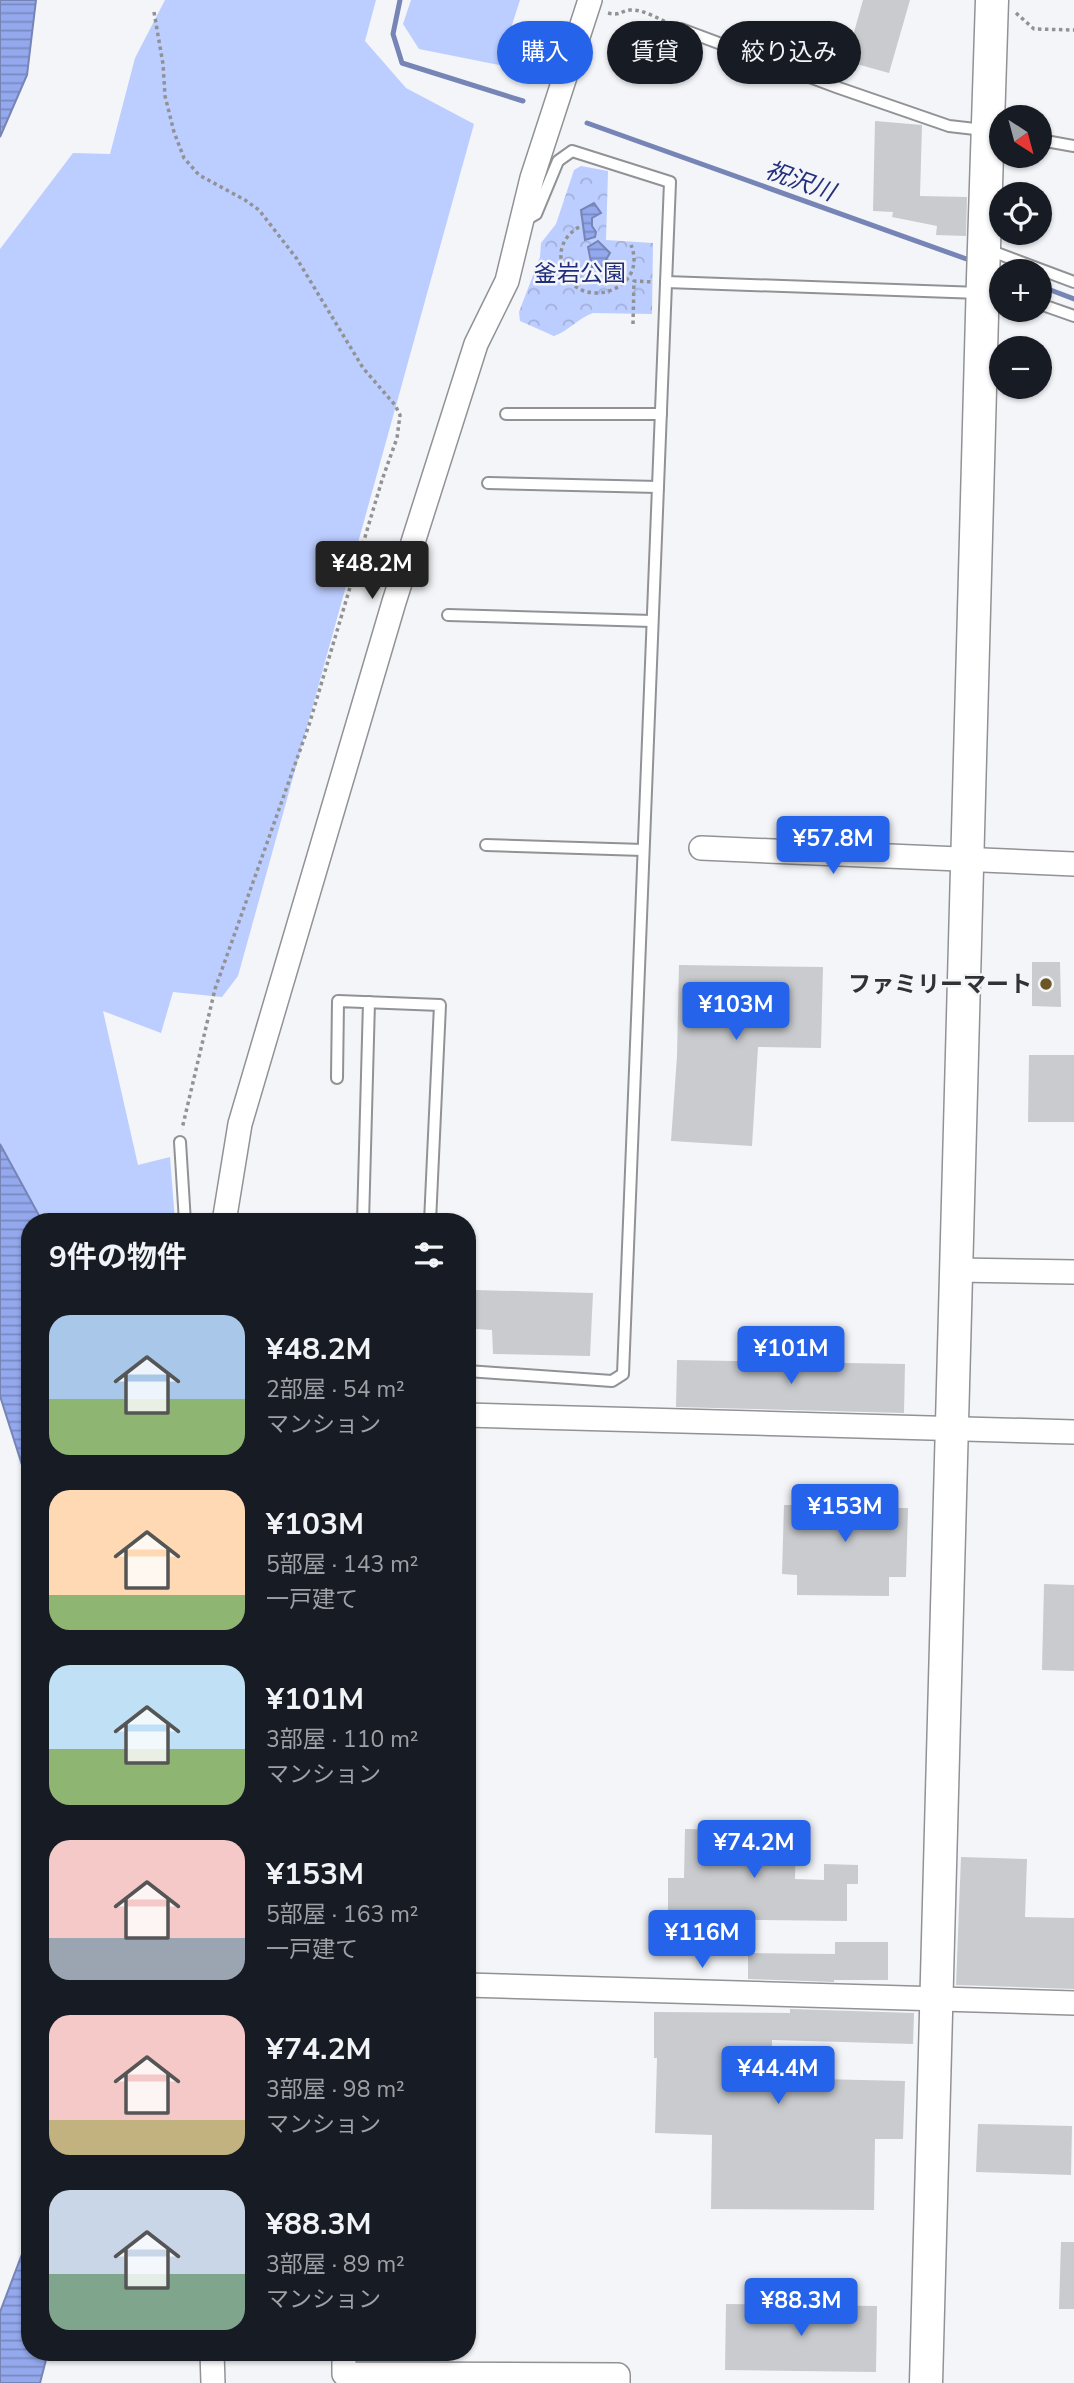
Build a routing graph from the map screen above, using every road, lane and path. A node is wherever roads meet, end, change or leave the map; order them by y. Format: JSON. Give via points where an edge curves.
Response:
{"nodes":[{"id":1,"x":590,"y":0,"type":"edge"},
{"id":2,"x":1001,"y":4,"type":"edge"},
{"id":3,"x":154,"y":12,"type":"dead end"},
{"id":4,"x":617,"y":15,"type":"dead end"},
{"id":5,"x":663,"y":21,"type":"edge"},
{"id":6,"x":1074,"y":30,"type":"edge"},
{"id":7,"x":703,"y":37,"type":"edge"},
{"id":8,"x":996,"y":105,"type":"edge"},
{"id":9,"x":989,"y":130,"type":"edge"},
{"id":10,"x":1052,"y":142,"type":"edge"},
{"id":11,"x":1074,"y":146,"type":"edge"},
{"id":12,"x":992,"y":168,"type":"edge"},
{"id":13,"x":519,"y":225,"type":"junction"},
{"id":14,"x":579,"y":227,"type":"dead end"},
{"id":15,"x":631,"y":245,"type":"dead end"},
{"id":16,"x":984,"y":274,"type":"junction"},
{"id":17,"x":626,"y":280,"type":"junction"},
{"id":18,"x":634,"y":281,"type":"junction"},
{"id":19,"x":666,"y":282,"type":"junction"},
{"id":20,"x":1074,"y":282,"type":"edge"},
{"id":21,"x":1052,"y":308,"type":"edge"},
{"id":22,"x":1074,"y":316,"type":"edge"},
{"id":23,"x":633,"y":324,"type":"dead end"},
{"id":24,"x":506,"y":414,"type":"dead end"},
{"id":25,"x":661,"y":414,"type":"junction"},
{"id":26,"x":488,"y":483,"type":"dead end"},
{"id":27,"x":658,"y":487,"type":"junction"},
{"id":28,"x":448,"y":615,"type":"dead end"},
{"id":29,"x":652,"y":621,"type":"junction"},
{"id":30,"x":486,"y":845,"type":"dead end"},
{"id":31,"x":701,"y":848,"type":"dead end"},
{"id":32,"x":643,"y":850,"type":"junction"},
{"id":33,"x":967,"y":861,"type":"junction"},
{"id":34,"x":1074,"y":864,"type":"edge"},
{"id":35,"x":369,"y":1002,"type":"junction"},
{"id":36,"x":337,"y":1078,"type":"dead end"},
{"id":37,"x":180,"y":1142,"type":"joint"},
{"id":38,"x":184,"y":1213,"type":"edge"},
{"id":39,"x":225,"y":1213,"type":"edge"},
{"id":40,"x":363,"y":1213,"type":"edge"},
{"id":41,"x":430,"y":1213,"type":"edge"},
{"id":42,"x":957,"y":1270,"type":"junction"},
{"id":43,"x":1074,"y":1272,"type":"edge"},
{"id":44,"x":476,"y":1372,"type":"edge"},
{"id":45,"x":476,"y":1415,"type":"edge"},
{"id":46,"x":953,"y":1428,"type":"junction"},
{"id":47,"x":1074,"y":1432,"type":"edge"},
{"id":48,"x":476,"y":1985,"type":"edge"},
{"id":49,"x":935,"y":1999,"type":"junction"},
{"id":50,"x":1074,"y":2003,"type":"edge"},
{"id":51,"x":212,"y":2361,"type":"edge"},
{"id":52,"x":344,"y":2361,"type":"edge"},
{"id":53,"x":213,"y":2383,"type":"edge"},
{"id":54,"x":618,"y":2383,"type":"edge"},
{"id":55,"x":926,"y":2383,"type":"edge"}],
"edges":[{"from":1,"to":13,"type":"street"},
{"from":2,"to":6,"type":"path","via":[[1034,29]]},
{"from":2,"to":8,"type":"street"},
{"from":3,"to":37,"type":"path","via":[[165,96],[184,158],[199,176],[259,210],[297,259],[363,368],[400,415],[397,438],[309,725],[215,989]]},
{"from":4,"to":5,"type":"path","via":[[630,10]]},
{"from":7,"to":9,"type":"lane","via":[[949,127]]},
{"from":10,"to":11,"type":"lane"},
{"from":12,"to":16,"type":"street"},
{"from":13,"to":19,"type":"lane","via":[[536,214],[558,161],[572,151],[670,182]]},
{"from":13,"to":39,"type":"street","via":[[507,281],[476,344],[382,642],[240,1124]]},
{"from":14,"to":17,"type":"path","via":[[570,232],[561,251],[562,264],[575,288],[605,293]]},
{"from":15,"to":17,"type":"path","via":[[634,264]]},
{"from":16,"to":19,"type":"lane"},
{"from":16,"to":20,"type":"lane"},
{"from":16,"to":33,"type":"street"},
{"from":17,"to":18,"type":"path"},
{"from":18,"to":19,"type":"path"},
{"from":18,"to":23,"type":"path"},
{"from":19,"to":25,"type":"lane"},
{"from":21,"to":22,"type":"lane"},
{"from":24,"to":25,"type":"lane"},
{"from":25,"to":27,"type":"lane"},
{"from":26,"to":27,"type":"lane"},
{"from":27,"to":29,"type":"lane"},
{"from":28,"to":29,"type":"lane"},
{"from":29,"to":32,"type":"lane"},
{"from":30,"to":32,"type":"lane"},
{"from":31,"to":33,"type":"street"},
{"from":32,"to":44,"type":"lane","via":[[622,1374],[612,1381]]},
{"from":33,"to":34,"type":"street"},
{"from":33,"to":42,"type":"street"},
{"from":35,"to":36,"type":"lane","via":[[338,1001]]},
{"from":35,"to":40,"type":"lane"},
{"from":35,"to":41,"type":"lane","via":[[440,1005]]},
{"from":37,"to":38,"type":"lane"},
{"from":42,"to":43,"type":"street"},
{"from":42,"to":46,"type":"street"},
{"from":45,"to":46,"type":"street"},
{"from":46,"to":47,"type":"street"},
{"from":46,"to":49,"type":"street"},
{"from":48,"to":49,"type":"street"},
{"from":49,"to":50,"type":"street"},
{"from":49,"to":55,"type":"street"},
{"from":51,"to":53,"type":"street"},
{"from":52,"to":54,"type":"street","via":[[344,2374],[618,2375]]}]}
